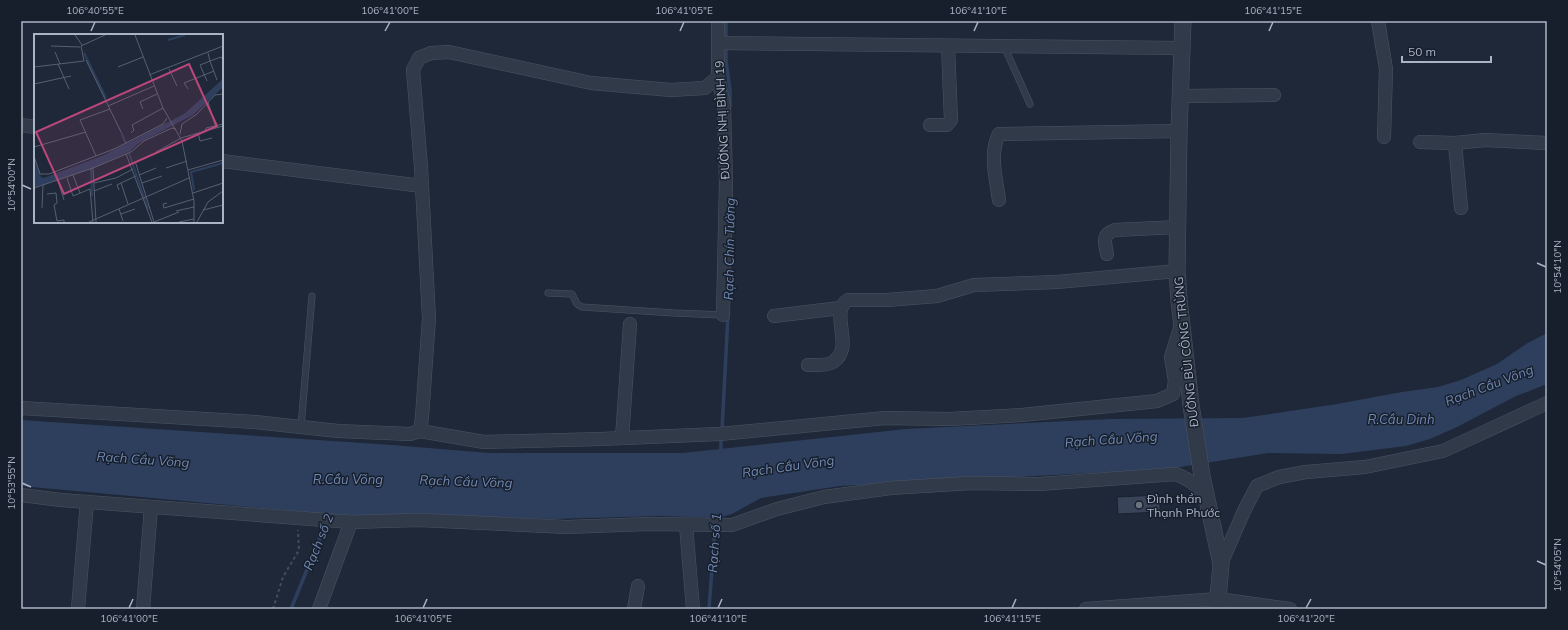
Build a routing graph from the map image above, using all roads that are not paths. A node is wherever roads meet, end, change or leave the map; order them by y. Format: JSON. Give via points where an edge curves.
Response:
{"nodes":[{"id":1,"x":718,"y":21,"type":"edge"},
{"id":2,"x":1183,"y":21,"type":"edge"},
{"id":3,"x":1378,"y":21,"type":"edge"},
{"id":4,"x":719,"y":43,"type":"junction"},
{"id":5,"x":948,"y":46,"type":"junction"},
{"id":6,"x":1004,"y":46,"type":"junction"},
{"id":7,"x":1182,"y":48,"type":"junction"},
{"id":8,"x":718,"y":77,"type":"junction"},
{"id":9,"x":1274,"y":95,"type":"dead end"},
{"id":10,"x":1181,"y":96,"type":"junction"},
{"id":11,"x":1030,"y":104,"type":"dead end"},
{"id":12,"x":21,"y":125,"type":"edge"},
{"id":13,"x":930,"y":125,"type":"dead end"},
{"id":14,"x":34,"y":127,"type":"edge"},
{"id":15,"x":1179,"y":131,"type":"junction"},
{"id":16,"x":1384,"y":138,"type":"dead end"},
{"id":17,"x":1420,"y":142,"type":"dead end"},
{"id":18,"x":1455,"y":142,"type":"junction"},
{"id":19,"x":1547,"y":144,"type":"edge"},
{"id":20,"x":223,"y":162,"type":"edge"},
{"id":21,"x":422,"y":186,"type":"junction"},
{"id":22,"x":1000,"y":200,"type":"dead end"},
{"id":23,"x":1461,"y":208,"type":"dead end"},
{"id":24,"x":1178,"y":226,"type":"junction"},
{"id":25,"x":1107,"y":254,"type":"dead end"},
{"id":26,"x":1177,"y":271,"type":"junction"},
{"id":27,"x":548,"y":293,"type":"dead end"},
{"id":28,"x":312,"y":296,"type":"dead end"},
{"id":29,"x":840,"y":308,"type":"junction"},
{"id":30,"x":723,"y":315,"type":"joint"},
{"id":31,"x":774,"y":316,"type":"dead end"},
{"id":32,"x":630,"y":324,"type":"dead end"},
{"id":33,"x":1181,"y":324,"type":"junction"},
{"id":34,"x":808,"y":365,"type":"dead end"},
{"id":35,"x":1547,"y":403,"type":"edge"},
{"id":36,"x":21,"y":408,"type":"edge"},
{"id":37,"x":302,"y":427,"type":"junction"},
{"id":38,"x":420,"y":431,"type":"junction"},
{"id":39,"x":622,"y":438,"type":"junction"},
{"id":40,"x":21,"y":495,"type":"edge"},
{"id":41,"x":87,"y":502,"type":"junction"},
{"id":42,"x":1209,"y":505,"type":"junction"},
{"id":43,"x":151,"y":507,"type":"junction"},
{"id":44,"x":351,"y":522,"type":"junction"},
{"id":45,"x":686,"y":525,"type":"junction"},
{"id":46,"x":1221,"y":564,"type":"junction"},
{"id":47,"x":638,"y":586,"type":"dead end"},
{"id":48,"x":1217,"y":604,"type":"edge"},
{"id":49,"x":78,"y":609,"type":"edge"},
{"id":50,"x":143,"y":609,"type":"edge"},
{"id":51,"x":319,"y":609,"type":"edge"},
{"id":52,"x":634,"y":609,"type":"edge"},
{"id":53,"x":693,"y":609,"type":"edge"},
{"id":54,"x":1086,"y":609,"type":"edge"},
{"id":55,"x":1290,"y":609,"type":"edge"}],
"edges":[{"from":1,"to":4,"type":"street","name":"ĐƯỜNG NHỊ BÌNH 19"},
{"from":2,"to":7,"type":"street","name":"ĐƯỜNG BÙI CÔNG TRỪNG"},
{"from":3,"to":16,"type":"street","via":[[1386,69]]},
{"from":4,"to":5,"type":"street"},
{"from":4,"to":8,"type":"street","name":"ĐƯỜNG NHỊ BÌNH 19"},
{"from":5,"to":6,"type":"street"},
{"from":5,"to":13,"type":"street","via":[[951,120],[947,125]]},
{"from":6,"to":7,"type":"street"},
{"from":6,"to":11,"type":"lane"},
{"from":7,"to":10,"type":"street","name":"ĐƯỜNG BÙI CÔNG TRỪNG"},
{"from":8,"to":21,"type":"street","via":[[705,88],[671,90],[591,83],[449,52],[430,53],[419,58],[413,70]]},
{"from":8,"to":30,"type":"street","name":"ĐƯỜNG NHỊ BÌNH 19","via":[[724,106],[726,183]]},
{"from":9,"to":10,"type":"street"},
{"from":10,"to":15,"type":"street","name":"ĐƯỜNG BÙI CÔNG TRỪNG"},
{"from":12,"to":14,"type":"street"},
{"from":15,"to":22,"type":"street","via":[[999,134],[995,143],[993,165]]},
{"from":15,"to":24,"type":"street","name":"ĐƯỜNG BÙI CÔNG TRỪNG"},
{"from":17,"to":18,"type":"street"},
{"from":18,"to":19,"type":"street","via":[[1485,140]]},
{"from":18,"to":23,"type":"street"},
{"from":20,"to":21,"type":"street"},
{"from":21,"to":38,"type":"street","via":[[429,318]]},
{"from":24,"to":25,"type":"street","via":[[1115,230],[1106,237]]},
{"from":24,"to":26,"type":"street","name":"ĐƯỜNG BÙI CÔNG TRỪNG"},
{"from":26,"to":29,"type":"street","via":[[1057,282],[974,285],[937,296],[848,300]]},
{"from":26,"to":33,"type":"street","name":"ĐƯỜNG BÙI CÔNG TRỪNG"},
{"from":27,"to":30,"type":"lane","via":[[572,294],[577,304],[582,307]]},
{"from":28,"to":37,"type":"lane"},
{"from":29,"to":31,"type":"street"},
{"from":29,"to":34,"type":"street","via":[[843,334],[841,353],[832,363]]},
{"from":32,"to":39,"type":"street"},
{"from":33,"to":39,"type":"street","via":[[1171,357],[1175,381],[1173,394],[1157,401],[1022,415],[950,419],[886,418],[725,434]]},
{"from":33,"to":42,"type":"street","name":"ĐƯỜNG BÙI CÔNG TRỪNG","via":[[1191,405]]},
{"from":35,"to":46,"type":"street","via":[[1443,451],[1365,467],[1279,477],[1257,486]]},
{"from":36,"to":37,"type":"street"},
{"from":37,"to":38,"type":"street","via":[[377,433],[410,434]]},
{"from":38,"to":39,"type":"street","via":[[484,442]]},
{"from":40,"to":41,"type":"street"},
{"from":41,"to":43,"type":"street"},
{"from":41,"to":49,"type":"street"},
{"from":42,"to":45,"type":"street","via":[[1197,485],[1176,474],[1040,484],[972,483],[891,488],[824,497],[777,509],[732,525]]},
{"from":42,"to":46,"type":"street","name":"ĐƯỜNG BÙI CÔNG TRỪNG"},
{"from":43,"to":44,"type":"street"},
{"from":43,"to":50,"type":"street"},
{"from":44,"to":45,"type":"street","via":[[419,520],[567,527]]},
{"from":44,"to":51,"type":"street"},
{"from":45,"to":53,"type":"street"},
{"from":46,"to":48,"type":"street","name":"ĐƯỜNG BÙI CÔNG TRỪNG"},
{"from":47,"to":52,"type":"street"},
{"from":48,"to":54,"type":"street"},
{"from":48,"to":55,"type":"street"}]}
